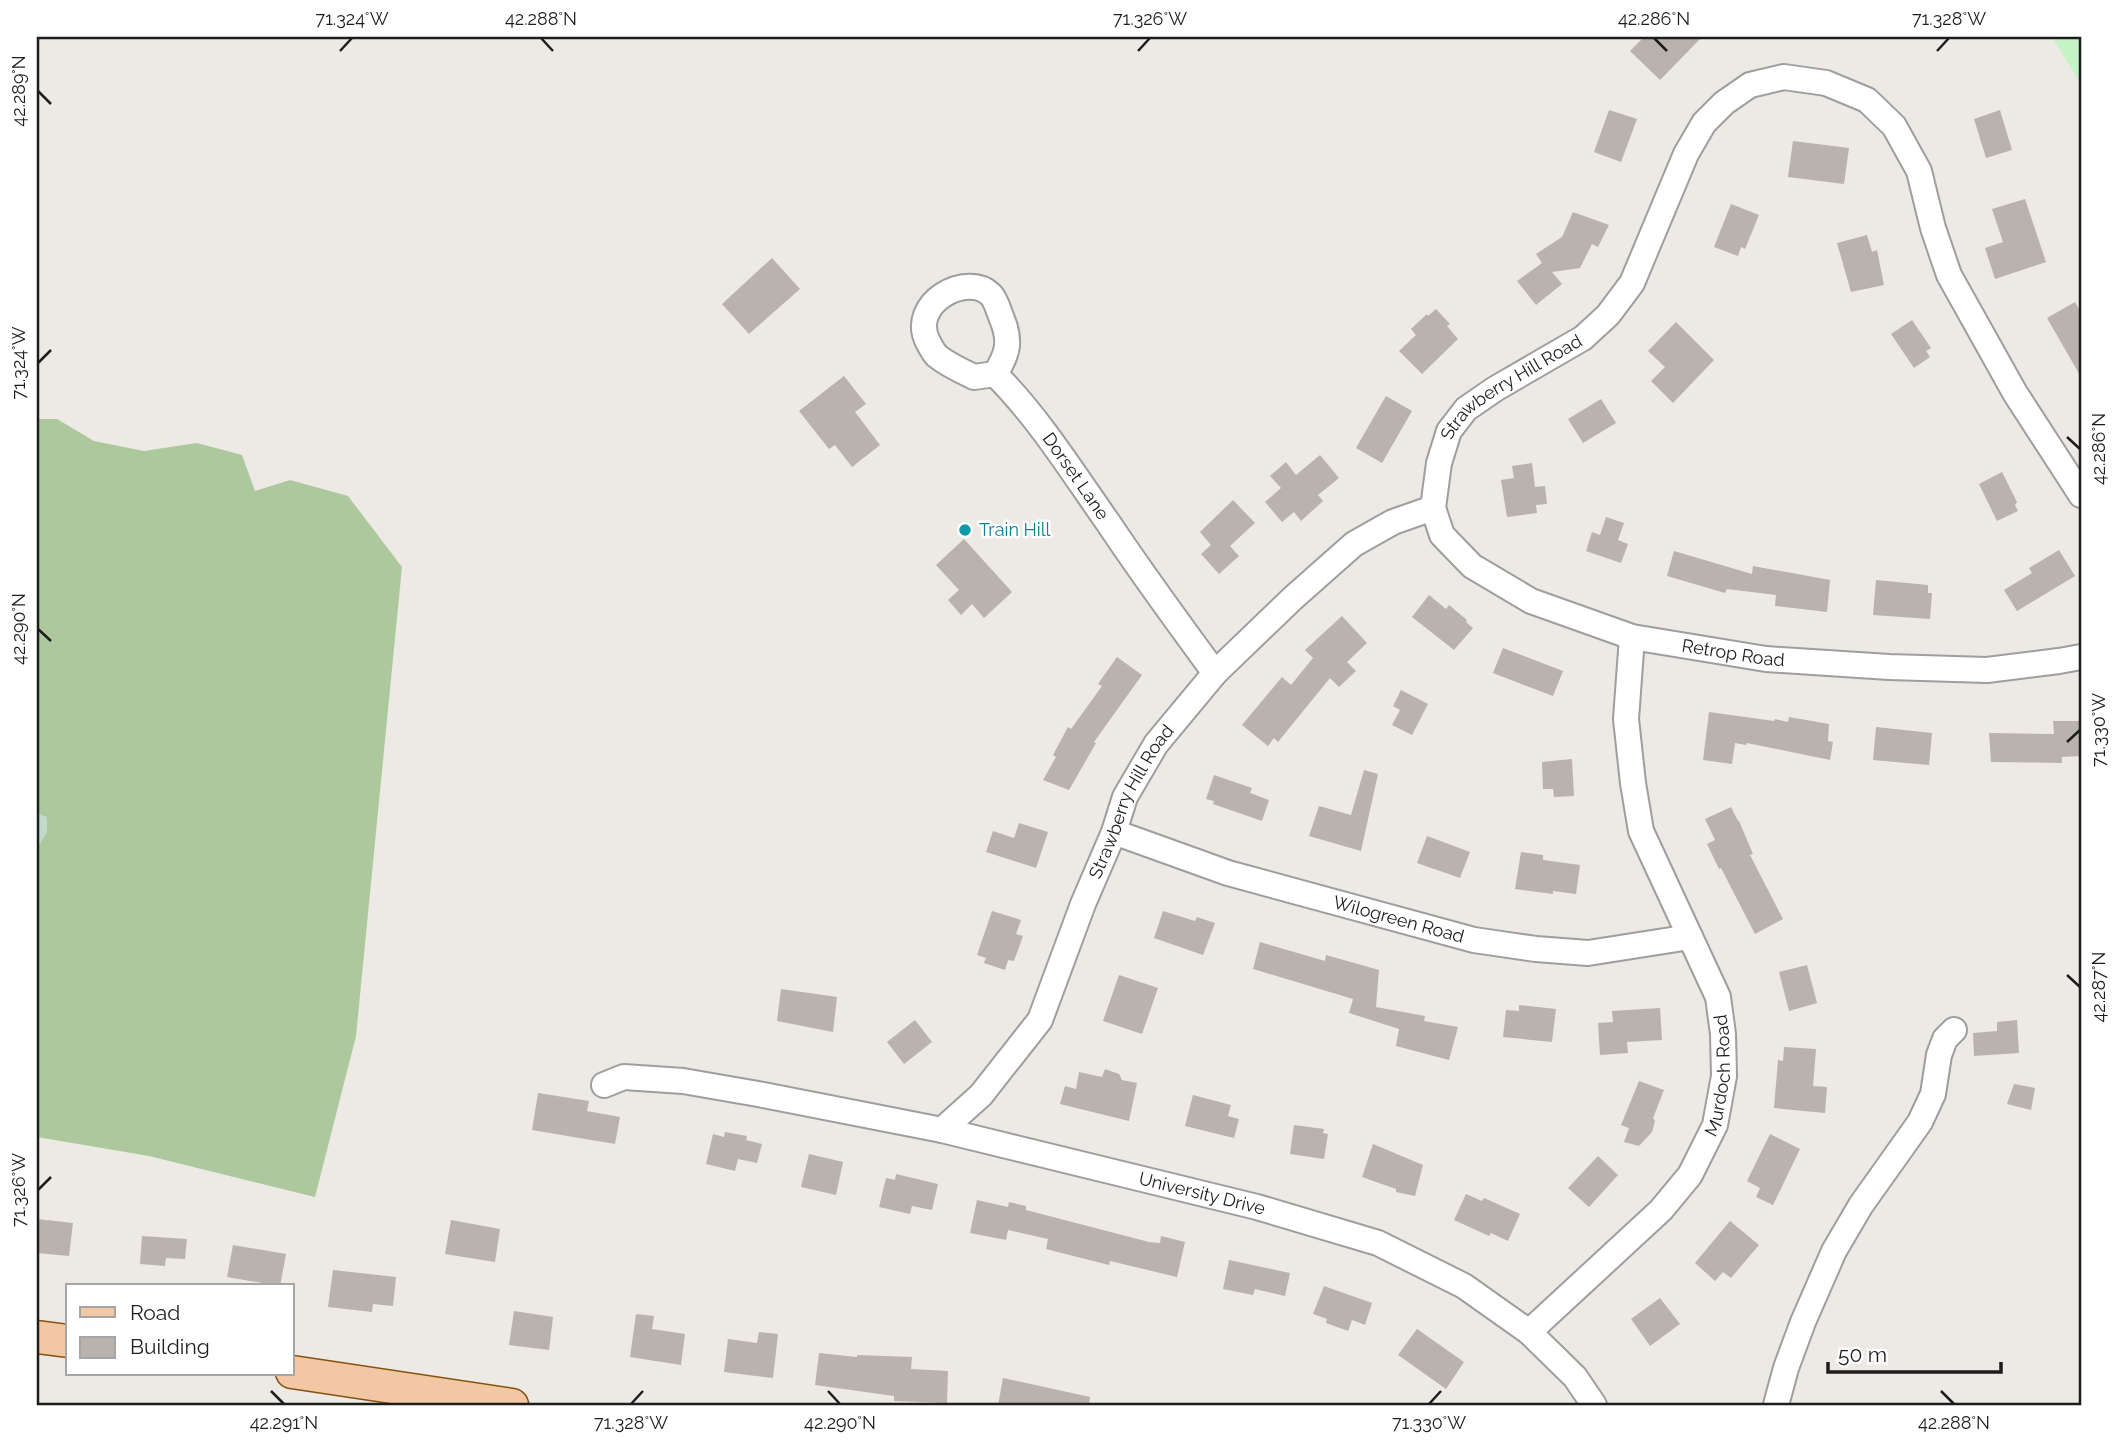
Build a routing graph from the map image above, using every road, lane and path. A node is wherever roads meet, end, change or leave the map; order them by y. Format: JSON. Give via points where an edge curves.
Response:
{"nodes":[{"id":1,"x":995,"y":374,"type":"junction"},
{"id":2,"x":2081,"y":495,"type":"edge"},
{"id":3,"x":1433,"y":508,"type":"junction"},
{"id":4,"x":1632,"y":637,"type":"junction"},
{"id":5,"x":2081,"y":657,"type":"edge"},
{"id":6,"x":1215,"y":673,"type":"junction"},
{"id":7,"x":1114,"y":832,"type":"junction"},
{"id":8,"x":1690,"y":937,"type":"junction"},
{"id":9,"x":1954,"y":1030,"type":"dead end"},
{"id":10,"x":604,"y":1085,"type":"dead end"},
{"id":11,"x":942,"y":1130,"type":"junction"},
{"id":12,"x":1529,"y":1332,"type":"junction"},
{"id":13,"x":37,"y":1337,"type":"edge"},
{"id":14,"x":66,"y":1341,"type":"edge"},
{"id":15,"x":294,"y":1372,"type":"edge"},
{"id":16,"x":512,"y":1405,"type":"edge"},
{"id":17,"x":1594,"y":1405,"type":"edge"},
{"id":18,"x":1776,"y":1405,"type":"edge"}],
"edges":[{"from":1,"to":1,"type":"street","via":[[974,377],[934,354],[924,333],[925,315],[949,290],[976,286],[991,295],[1008,334],[1005,358]]},
{"from":1,"to":6,"type":"street","name":"Dorset Lane","via":[[1060,453]]},
{"from":2,"to":3,"type":"street","name":"Strawberry Hill Road","via":[[2015,393],[1949,275],[1919,171],[1894,126],[1867,100],[1826,83],[1784,76],[1750,85],[1704,123],[1686,154],[1632,283],[1608,315],[1583,338],[1466,409],[1449,431]]},
{"from":3,"to":4,"type":"street","name":"Retrop Road","via":[[1442,535],[1472,566],[1531,601]]},
{"from":3,"to":6,"type":"street","name":"Strawberry Hill Road","via":[[1393,522],[1354,544]]},
{"from":4,"to":5,"type":"street","name":"Retrop Road","via":[[1766,659],[1889,667],[1987,670]]},
{"from":4,"to":8,"type":"street","name":"Murdoch Road","via":[[1626,719],[1641,831]]},
{"from":6,"to":7,"type":"street","name":"Strawberry Hill Road","via":[[1156,744],[1125,797]]},
{"from":7,"to":8,"type":"street","name":"Wilogreen Road","via":[[1228,873],[1474,940],[1588,953]]},
{"from":7,"to":11,"type":"street","name":"Strawberry Hill Road","via":[[1040,1020],[981,1095]]},
{"from":8,"to":12,"type":"street","name":"Murdoch Road","via":[[1718,997],[1722,1022],[1724,1076],[1715,1125],[1690,1175],[1661,1210]]},
{"from":9,"to":18,"type":"street","via":[[1939,1055],[1933,1094],[1920,1122],[1834,1251],[1803,1322]]},
{"from":10,"to":11,"type":"street","name":"University Drive","via":[[624,1077],[683,1081]]},
{"from":11,"to":12,"type":"street","name":"University Drive","via":[[1257,1207],[1378,1243],[1464,1286]]},
{"from":12,"to":17,"type":"street","name":"University Drive","via":[[1575,1377]]},
{"from":13,"to":14,"type":"main road"},
{"from":15,"to":16,"type":"main road"}]}
